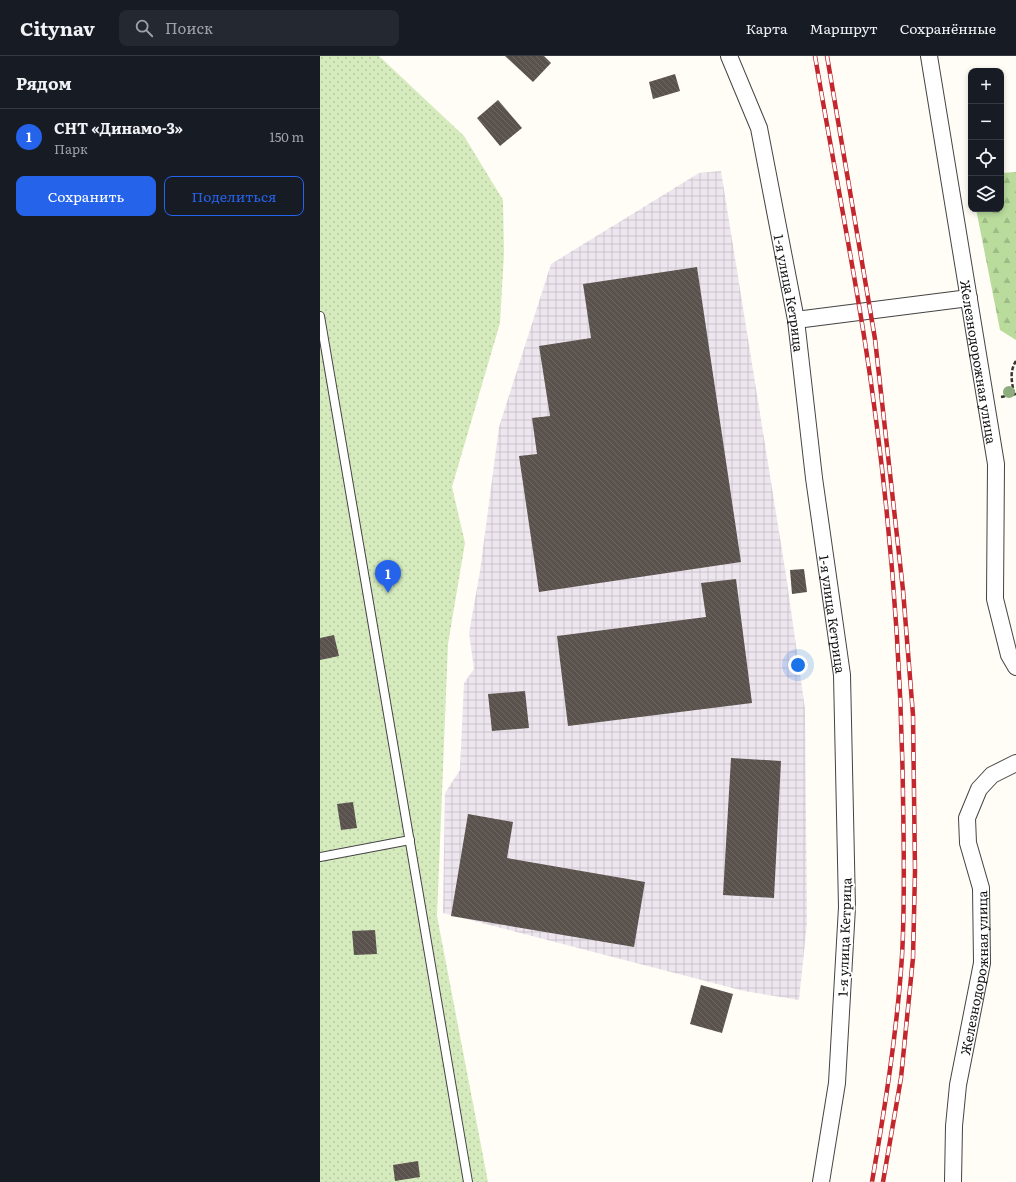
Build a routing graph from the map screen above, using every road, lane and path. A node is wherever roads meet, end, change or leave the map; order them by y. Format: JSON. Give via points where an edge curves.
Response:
{"nodes":[{"id":1,"x":729,"y":56,"type":"edge"},
{"id":2,"x":929,"y":56,"type":"edge"},
{"id":3,"x":969,"y":298,"type":"junction"},
{"id":4,"x":320,"y":316,"type":"edge"},
{"id":5,"x":796,"y":320,"type":"junction"},
{"id":6,"x":1016,"y":361,"type":"edge"},
{"id":7,"x":1015,"y":394,"type":"edge"},
{"id":8,"x":1000,"y":397,"type":"dead end"},
{"id":9,"x":1016,"y":667,"type":"edge"},
{"id":10,"x":1016,"y":763,"type":"edge"},
{"id":11,"x":410,"y":840,"type":"junction"},
{"id":12,"x":320,"y":857,"type":"edge"},
{"id":13,"x":468,"y":1182,"type":"edge"},
{"id":14,"x":821,"y":1182,"type":"edge"},
{"id":15,"x":954,"y":1182,"type":"edge"}],
"edges":[{"from":1,"to":5,"type":"street","name":"1-я улица Кетрица","via":[[759,128]]},
{"from":2,"to":3,"type":"street","name":"Железнодорожная улица"},
{"from":3,"to":5,"type":"street"},
{"from":3,"to":9,"type":"street","name":"Железнодорожная улица","via":[[996,464],[995,599],[1009,655]]},
{"from":4,"to":11,"type":"lane"},
{"from":5,"to":14,"type":"street","name":"1-я улица Кетрица","via":[[813,470],[842,675],[847,907],[837,1083]]},
{"from":6,"to":7,"type":"path","via":[[1012,367],[1011,380]]},
{"from":7,"to":8,"type":"path"},
{"from":10,"to":15,"type":"street","name":"Железнодорожная улица","via":[[992,775],[979,789],[967,818],[968,843],[981,888],[982,963],[958,1084],[954,1126]]},
{"from":11,"to":12,"type":"lane"},
{"from":11,"to":13,"type":"lane"}]}
